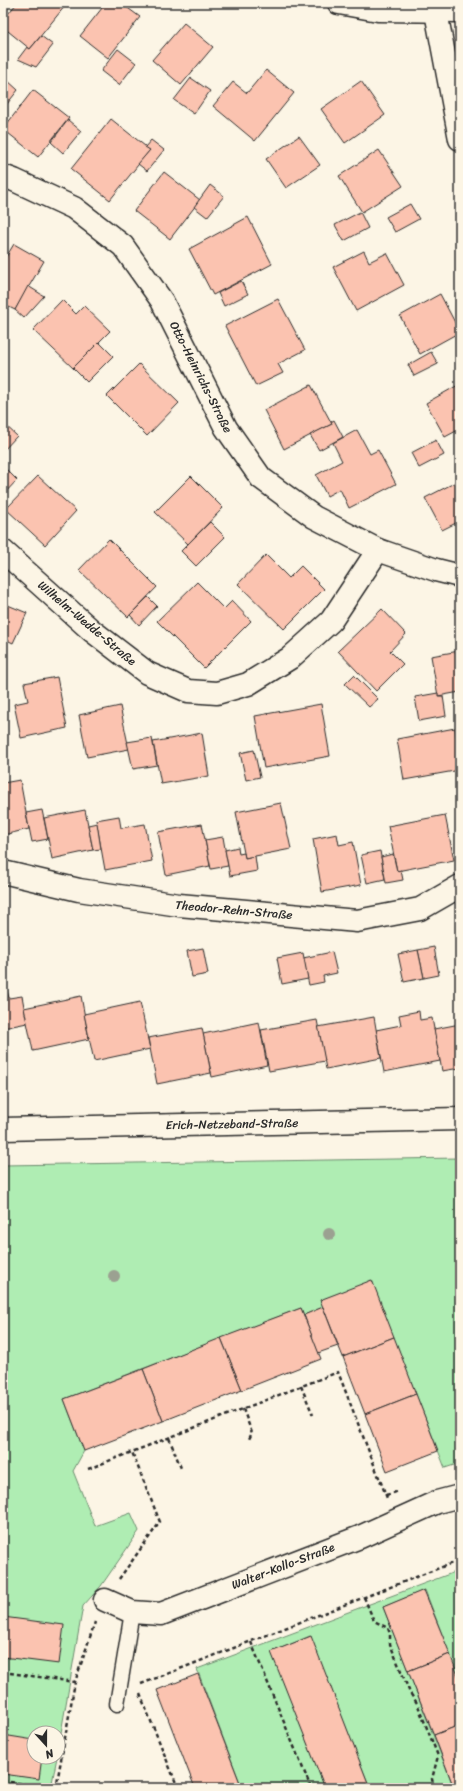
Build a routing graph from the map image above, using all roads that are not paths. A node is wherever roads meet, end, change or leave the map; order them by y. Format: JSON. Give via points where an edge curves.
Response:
{"nodes":[{"id":1,"x":339,"y":3,"type":"edge"},
{"id":2,"x":436,"y":7,"type":"edge"},
{"id":3,"x":460,"y":11,"type":"edge"},
{"id":4,"x":460,"y":139,"type":"edge"},
{"id":5,"x":3,"y":176,"type":"edge"},
{"id":6,"x":378,"y":550,"type":"junction"},
{"id":7,"x":3,"y":551,"type":"edge"},
{"id":8,"x":460,"y":576,"type":"edge"},
{"id":9,"x":3,"y":872,"type":"edge"},
{"id":10,"x":460,"y":886,"type":"edge"},
{"id":11,"x":460,"y":1120,"type":"edge"},
{"id":12,"x":3,"y":1129,"type":"edge"},
{"id":13,"x":460,"y":1496,"type":"edge"},
{"id":14,"x":105,"y":1600,"type":"dead end"},
{"id":15,"x":132,"y":1612,"type":"junction"},
{"id":16,"x":117,"y":1704,"type":"dead end"}],
"edges":[{"from":1,"to":2,"type":"street","via":[[378,10]]},
{"from":2,"to":3,"type":"street"},
{"from":2,"to":4,"type":"street"},
{"from":5,"to":6,"type":"street","name":"Otto-Heinrichs-Straße","via":[[74,208],[122,246],[162,301],[226,428],[261,478],[314,517]]},
{"from":6,"to":7,"type":"street","name":"Wilhelm-Wedde-Straße","via":[[331,621],[290,658],[248,684],[218,693],[188,691],[147,673],[91,630]]},
{"from":6,"to":8,"type":"street","name":"Otto-Heinrichs-Straße"},
{"from":9,"to":10,"type":"street","name":"Theodor-Rehn-Straße","via":[[78,890],[179,905],[357,921],[420,909]]},
{"from":11,"to":12,"type":"street","name":"Erich-Netzeband-Straße"},
{"from":13,"to":15,"type":"street","name":"Walter-Kollo-Straße","via":[[437,1502],[360,1537],[161,1614]]},
{"from":14,"to":15,"type":"street","name":"Walter-Kollo-Straße"},
{"from":15,"to":16,"type":"lane"}]}
